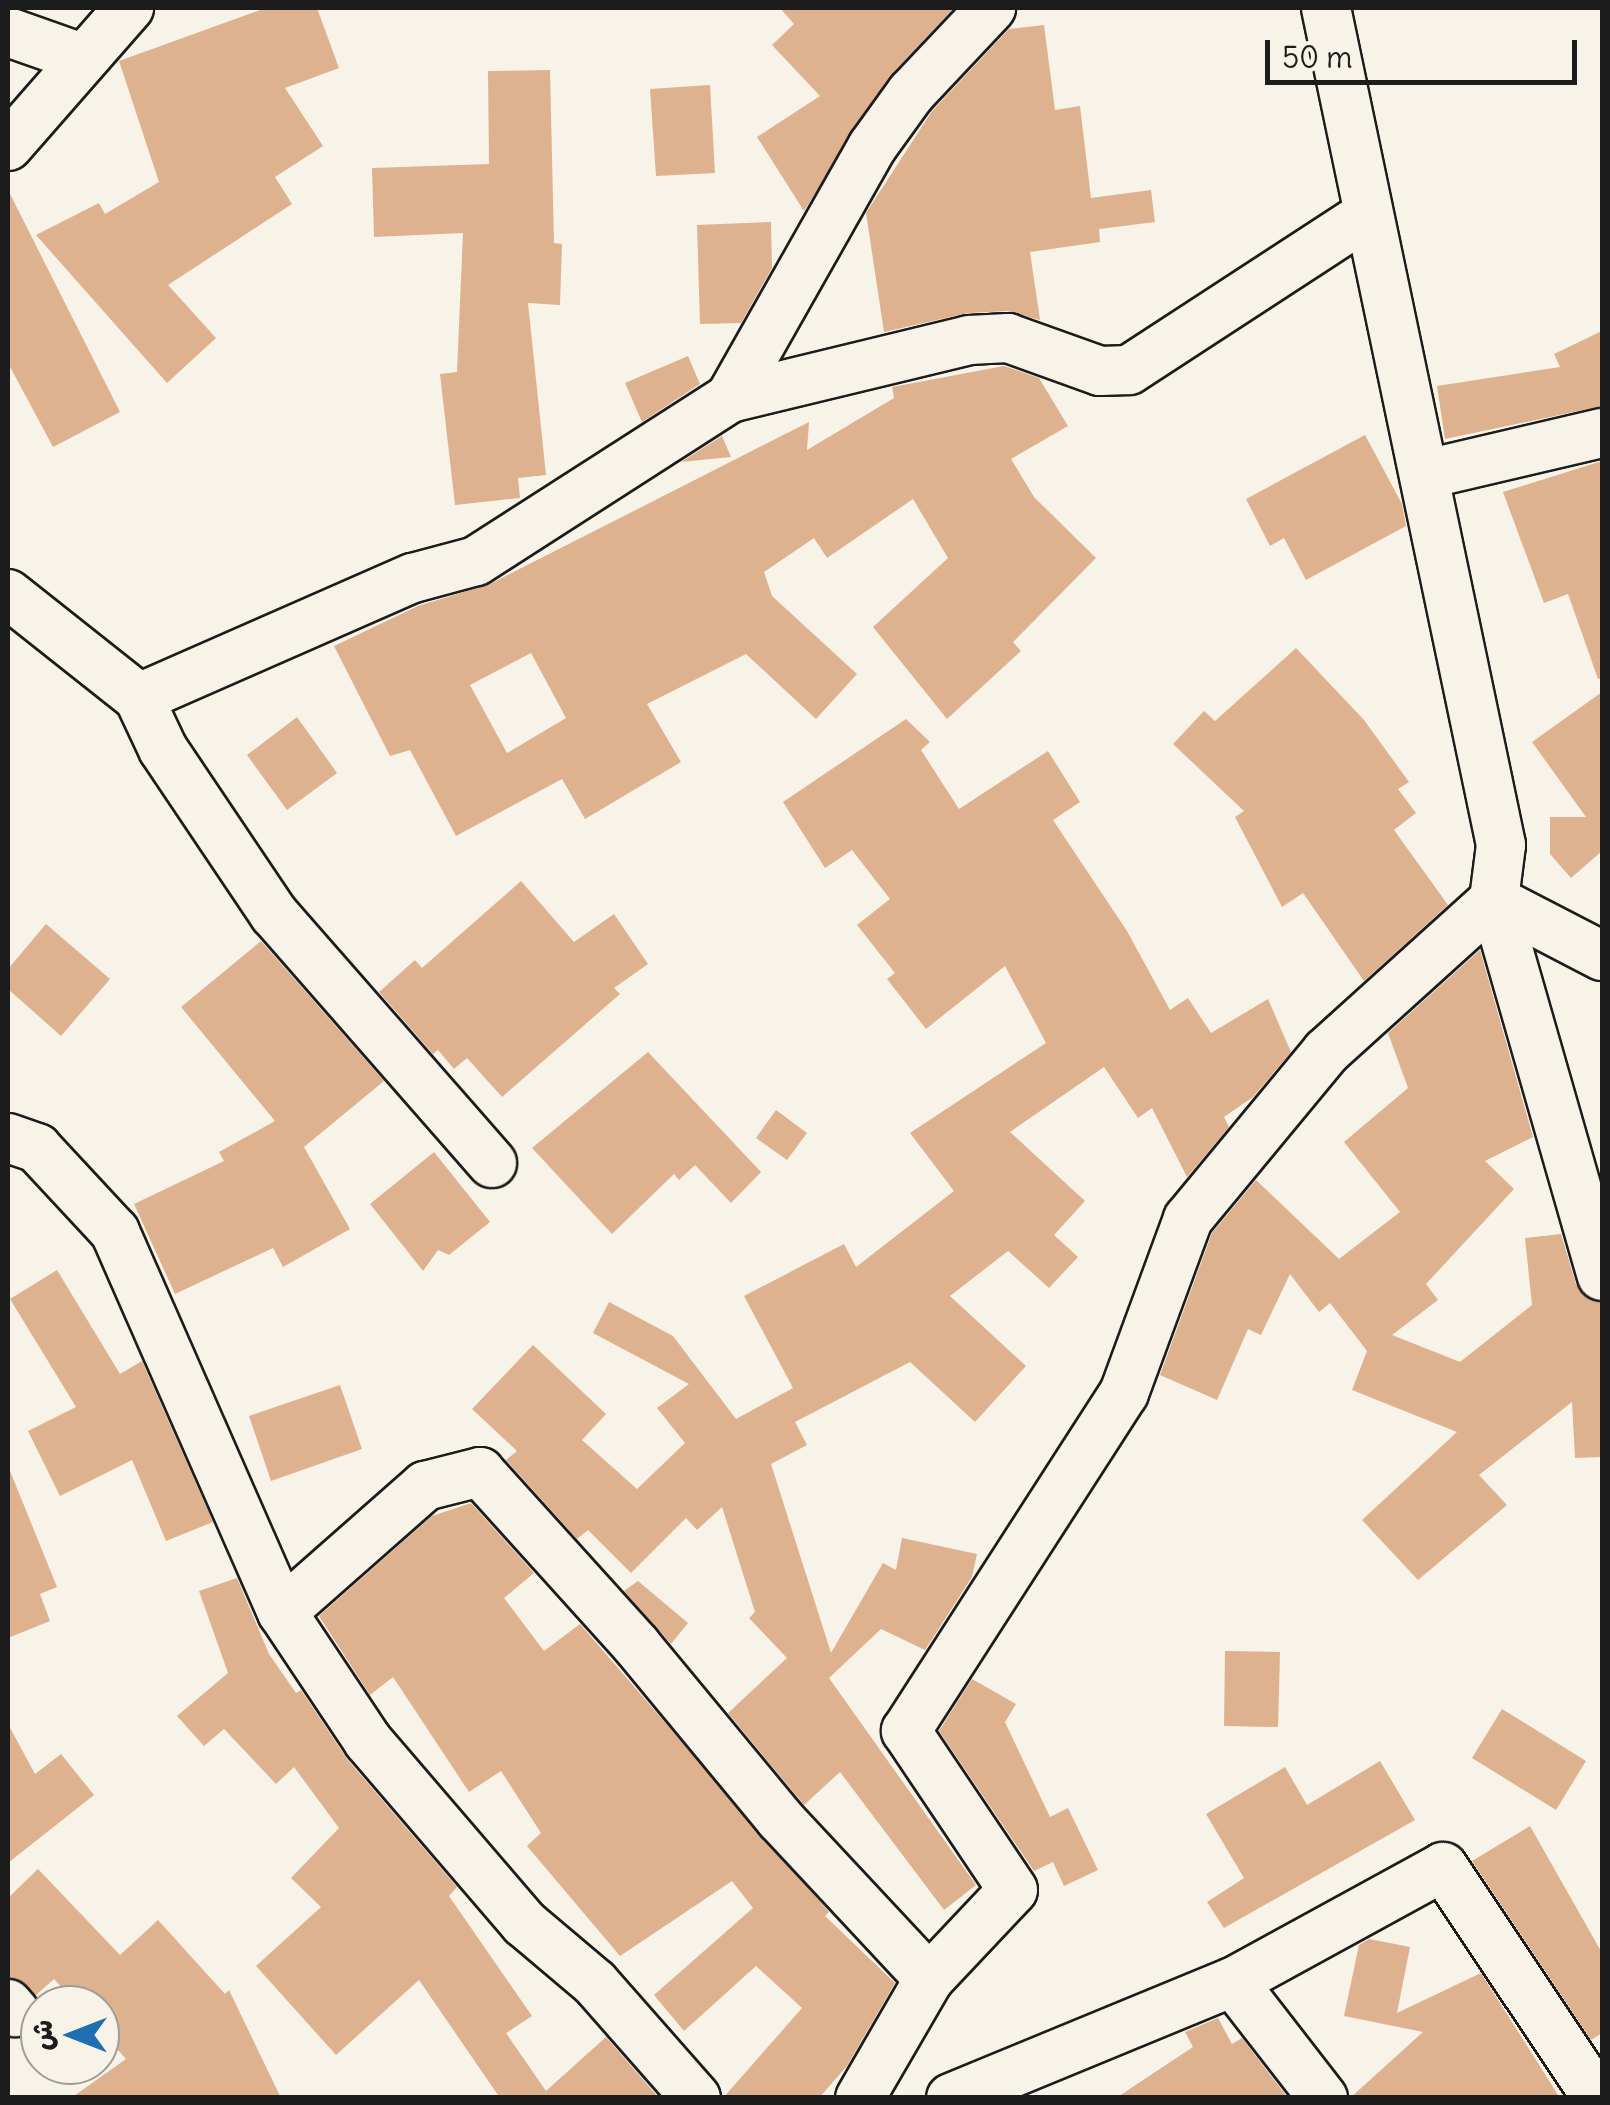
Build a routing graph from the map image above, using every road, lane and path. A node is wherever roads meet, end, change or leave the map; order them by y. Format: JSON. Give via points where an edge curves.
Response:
{"nodes":[{"id":1,"x":129,"y":8,"type":"edge"},
{"id":2,"x":991,"y":8,"type":"edge"},
{"id":3,"x":1326,"y":8,"type":"edge"},
{"id":4,"x":8,"y":32,"type":"edge"},
{"id":5,"x":82,"y":58,"type":"junction"},
{"id":6,"x":8,"y":146,"type":"edge"},
{"id":7,"x":1367,"y":215,"type":"junction"},
{"id":8,"x":730,"y":398,"type":"junction"},
{"id":9,"x":1602,"y":433,"type":"edge"},
{"id":10,"x":1426,"y":474,"type":"junction"},
{"id":11,"x":8,"y":594,"type":"edge"},
{"id":12,"x":139,"y":698,"type":"junction"},
{"id":13,"x":1494,"y":900,"type":"junction"},
{"id":14,"x":1602,"y":956,"type":"edge"},
{"id":15,"x":8,"y":1138,"type":"edge"},
{"id":16,"x":492,"y":1163,"type":"dead end"},
{"id":17,"x":1602,"y":1276,"type":"edge"},
{"id":18,"x":282,"y":1612,"type":"junction"},
{"id":19,"x":929,"y":1979,"type":"junction"},
{"id":20,"x":1233,"y":1982,"type":"junction"},
{"id":21,"x":696,"y":2098,"type":"edge"},
{"id":22,"x":860,"y":2098,"type":"edge"},
{"id":23,"x":950,"y":2098,"type":"edge"},
{"id":24,"x":1322,"y":2098,"type":"edge"},
{"id":25,"x":1598,"y":2098,"type":"edge"}],
"edges":[{"from":1,"to":5,"type":"street"},
{"from":2,"to":8,"type":"street","via":[[911,93],[872,147]]},
{"from":3,"to":7,"type":"street"},
{"from":4,"to":5,"type":"street"},
{"from":5,"to":6,"type":"street"},
{"from":7,"to":8,"type":"street","via":[[1129,370],[1100,371],[1008,338],[969,340]]},
{"from":7,"to":10,"type":"street"},
{"from":8,"to":12,"type":"street","via":[[476,560],[414,578]]},
{"from":9,"to":10,"type":"street"},
{"from":10,"to":13,"type":"street","via":[[1501,845]]},
{"from":11,"to":12,"type":"street"},
{"from":12,"to":16,"type":"street","via":[[163,749],[274,914]]},
{"from":13,"to":14,"type":"street"},
{"from":13,"to":17,"type":"street"},
{"from":13,"to":19,"type":"street","via":[[1326,1052],[1188,1219],[1124,1393],[906,1731],[1013,1890]]},
{"from":15,"to":18,"type":"street","via":[[38,1148],[115,1232]]},
{"from":18,"to":19,"type":"street","via":[[424,1486],[480,1472],[780,1819]]},
{"from":18,"to":21,"type":"street","via":[[368,1741],[510,1908],[595,1983]]},
{"from":19,"to":22,"type":"street"},
{"from":20,"to":23,"type":"street"},
{"from":20,"to":24,"type":"street"},
{"from":20,"to":25,"type":"street","via":[[1443,1867]]}]}
